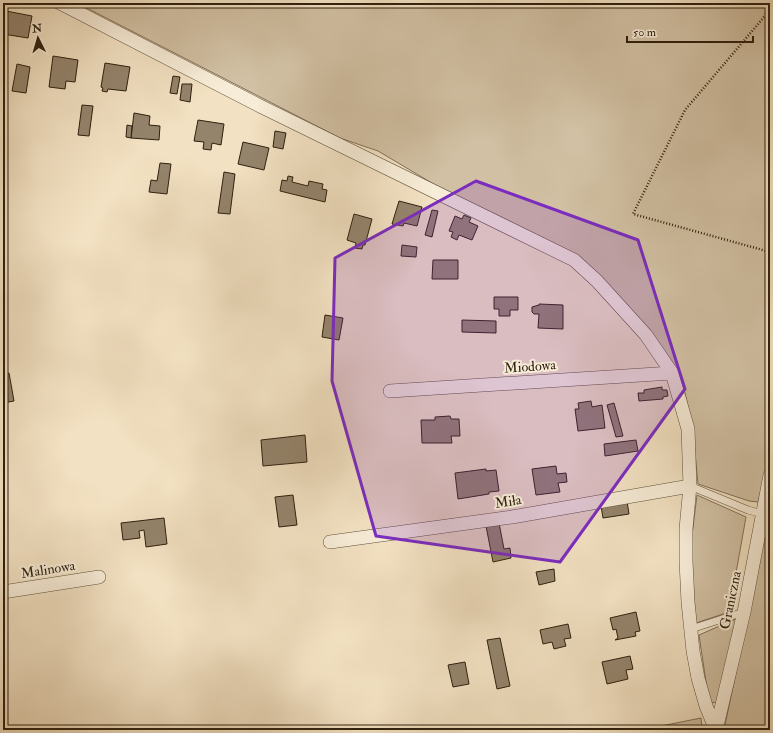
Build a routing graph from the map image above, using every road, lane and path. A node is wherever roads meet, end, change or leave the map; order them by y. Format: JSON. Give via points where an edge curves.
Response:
{"nodes":[{"id":1,"x":60,"y":3,"type":"edge"},
{"id":2,"x":764,"y":3,"type":"edge"},
{"id":3,"x":770,"y":5,"type":"edge"},
{"id":4,"x":770,"y":10,"type":"edge"},
{"id":5,"x":770,"y":252,"type":"edge"},
{"id":6,"x":672,"y":373,"type":"junction"},
{"id":7,"x":390,"y":390,"type":"dead end"},
{"id":8,"x":770,"y":475,"type":"edge"},
{"id":9,"x":690,"y":486,"type":"junction"},
{"id":10,"x":763,"y":514,"type":"junction"},
{"id":11,"x":330,"y":542,"type":"dead end"},
{"id":12,"x":99,"y":577,"type":"dead end"},
{"id":13,"x":3,"y":592,"type":"edge"},
{"id":14,"x":744,"y":612,"type":"junction"},
{"id":15,"x":691,"y":629,"type":"junction"},
{"id":16,"x":716,"y":730,"type":"edge"}],
"edges":[{"from":1,"to":6,"type":"street","via":[[262,107],[574,260],[597,281],[646,335]]},
{"from":2,"to":3,"type":"path"},
{"from":4,"to":5,"type":"path","via":[[685,110],[633,214]]},
{"from":6,"to":7,"type":"street","name":"Miodowa"},
{"from":6,"to":9,"type":"street","via":[[688,429]]},
{"from":8,"to":10,"type":"street","name":"Graniczna"},
{"from":9,"to":10,"type":"lane"},
{"from":9,"to":11,"type":"street","name":"Miła","via":[[512,517]]},
{"from":9,"to":15,"type":"street","via":[[686,561]]},
{"from":10,"to":14,"type":"street","name":"Graniczna"},
{"from":12,"to":13,"type":"street","name":"Malinowa"},
{"from":14,"to":15,"type":"lane"},
{"from":14,"to":16,"type":"street","name":"Graniczna"},
{"from":15,"to":16,"type":"street","via":[[698,678]]}]}
